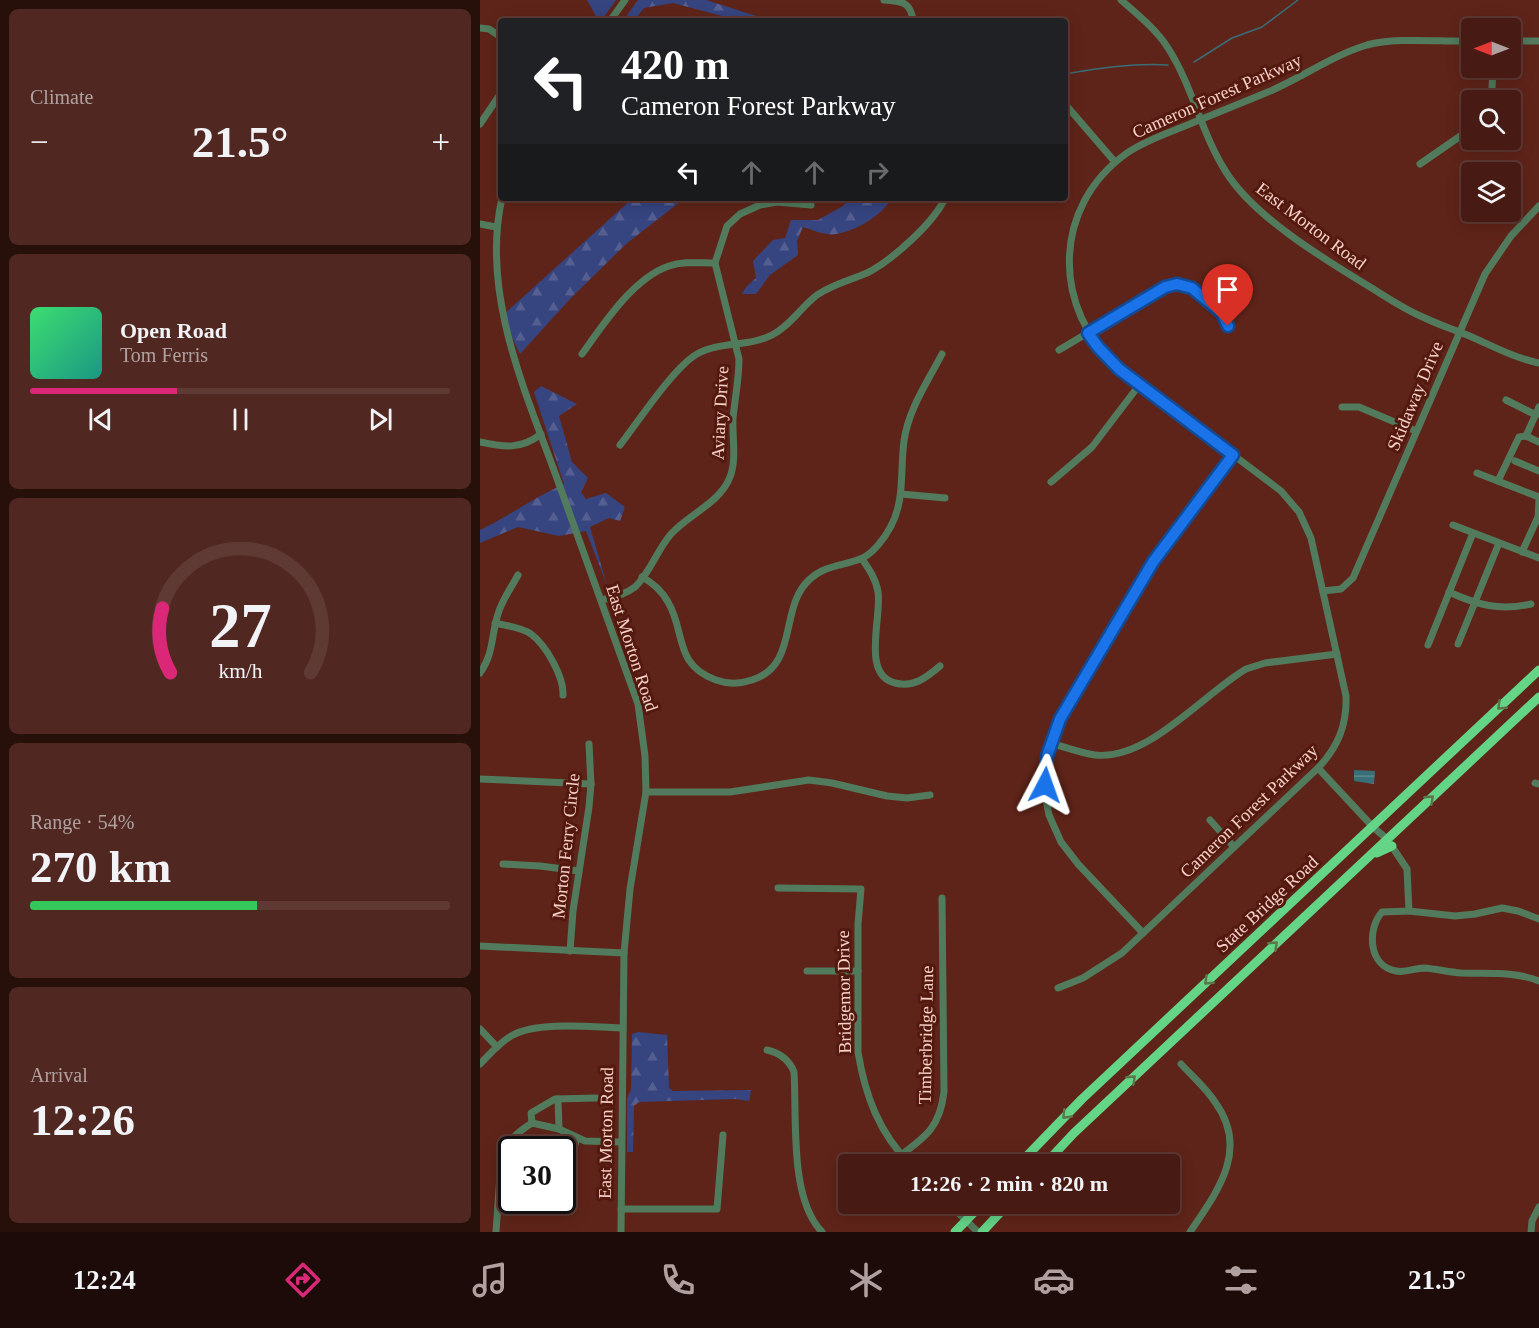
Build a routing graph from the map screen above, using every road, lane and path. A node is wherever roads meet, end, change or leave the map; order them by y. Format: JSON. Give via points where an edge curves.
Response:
{"nodes":[{"id":1,"x":625,"y":0,"type":"edge"},
{"id":2,"x":885,"y":0,"type":"edge"},
{"id":3,"x":1121,"y":0,"type":"edge"},
{"id":4,"x":612,"y":18,"type":"edge"},
{"id":5,"x":912,"y":18,"type":"edge"},
{"id":6,"x":480,"y":28,"type":"edge"},
{"id":7,"x":498,"y":35,"type":"edge"},
{"id":8,"x":1461,"y":41,"type":"edge"},
{"id":9,"x":1521,"y":41,"type":"edge"},
{"id":10,"x":1539,"y":41,"type":"edge"},
{"id":11,"x":498,"y":97,"type":"edge"},
{"id":12,"x":1068,"y":107,"type":"edge"},
{"id":13,"x":1201,"y":119,"type":"junction"},
{"id":14,"x":480,"y":124,"type":"edge"},
{"id":15,"x":1461,"y":136,"type":"edge"},
{"id":16,"x":1115,"y":162,"type":"junction"},
{"id":17,"x":1420,"y":164,"type":"dead end"},
{"id":18,"x":501,"y":201,"type":"edge"},
{"id":19,"x":943,"y":201,"type":"edge"},
{"id":20,"x":811,"y":205,"type":"dead end"},
{"id":21,"x":1539,"y":206,"type":"edge"},
{"id":22,"x":480,"y":224,"type":"edge"},
{"id":23,"x":496,"y":227,"type":"junction"},
{"id":24,"x":714,"y":263,"type":"junction"},
{"id":25,"x":1228,"y":326,"type":"dead end"},
{"id":26,"x":1459,"y":332,"type":"junction"},
{"id":27,"x":1088,"y":333,"type":"junction"},
{"id":28,"x":736,"y":344,"type":"junction"},
{"id":29,"x":1059,"y":350,"type":"dead end"},
{"id":30,"x":582,"y":354,"type":"dead end"},
{"id":31,"x":942,"y":354,"type":"dead end"},
{"id":32,"x":1539,"y":363,"type":"edge"},
{"id":33,"x":1140,"y":384,"type":"junction"},
{"id":34,"x":1506,"y":400,"type":"dead end"},
{"id":35,"x":1342,"y":406,"type":"dead end"},
{"id":36,"x":1537,"y":411,"type":"edge"},
{"id":37,"x":1416,"y":431,"type":"junction"},
{"id":38,"x":541,"y":434,"type":"junction"},
{"id":39,"x":1526,"y":436,"type":"junction"},
{"id":40,"x":1539,"y":442,"type":"edge"},
{"id":41,"x":481,"y":444,"type":"edge"},
{"id":42,"x":620,"y":445,"type":"dead end"},
{"id":43,"x":1233,"y":455,"type":"junction"},
{"id":44,"x":1515,"y":461,"type":"dead end"},
{"id":45,"x":1539,"y":471,"type":"edge"},
{"id":46,"x":1477,"y":473,"type":"dead end"},
{"id":47,"x":1498,"y":481,"type":"junction"},
{"id":48,"x":1051,"y":482,"type":"dead end"},
{"id":49,"x":901,"y":494,"type":"junction"},
{"id":50,"x":945,"y":498,"type":"dead end"},
{"id":51,"x":1539,"y":498,"type":"edge"},
{"id":52,"x":1539,"y":520,"type":"edge"},
{"id":53,"x":1453,"y":525,"type":"dead end"},
{"id":54,"x":1473,"y":533,"type":"junction"},
{"id":55,"x":1499,"y":543,"type":"junction"},
{"id":56,"x":1522,"y":552,"type":"junction"},
{"id":57,"x":1539,"y":558,"type":"edge"},
{"id":58,"x":862,"y":559,"type":"junction"},
{"id":59,"x":518,"y":575,"type":"dead end"},
{"id":60,"x":642,"y":577,"type":"junction"},
{"id":61,"x":1323,"y":591,"type":"junction"},
{"id":62,"x":1449,"y":592,"type":"junction"},
{"id":63,"x":601,"y":600,"type":"junction"},
{"id":64,"x":1474,"y":603,"type":"junction"},
{"id":65,"x":1531,"y":603,"type":"dead end"},
{"id":66,"x":495,"y":623,"type":"junction"},
{"id":67,"x":1458,"y":644,"type":"dead end"},
{"id":68,"x":1428,"y":645,"type":"dead end"},
{"id":69,"x":1337,"y":654,"type":"junction"},
{"id":70,"x":940,"y":666,"type":"dead end"},
{"id":71,"x":1539,"y":670,"type":"edge"},
{"id":72,"x":480,"y":673,"type":"edge"},
{"id":73,"x":563,"y":695,"type":"dead end"},
{"id":74,"x":1539,"y":697,"type":"edge"},
{"id":75,"x":1050,"y":743,"type":"junction"},
{"id":76,"x":589,"y":744,"type":"dead end"},
{"id":77,"x":1318,"y":768,"type":"junction"},
{"id":78,"x":480,"y":779,"type":"edge"},
{"id":79,"x":591,"y":784,"type":"junction"},
{"id":80,"x":646,"y":792,"type":"junction"},
{"id":81,"x":930,"y":795,"type":"dead end"},
{"id":82,"x":1210,"y":820,"type":"dead end"},
{"id":83,"x":1373,"y":827,"type":"junction"},
{"id":84,"x":1389,"y":842,"type":"junction"},
{"id":85,"x":1234,"y":847,"type":"junction"},
{"id":86,"x":503,"y":864,"type":"dead end"},
{"id":87,"x":579,"y":871,"type":"junction"},
{"id":88,"x":778,"y":888,"type":"dead end"},
{"id":89,"x":942,"y":898,"type":"dead end"},
{"id":90,"x":1409,"y":911,"type":"junction"},
{"id":91,"x":1539,"y":919,"type":"edge"},
{"id":92,"x":1143,"y":933,"type":"junction"},
{"id":93,"x":480,"y":946,"type":"edge"},
{"id":94,"x":570,"y":951,"type":"junction"},
{"id":95,"x":624,"y":953,"type":"junction"},
{"id":96,"x":807,"y":971,"type":"dead end"},
{"id":97,"x":858,"y":971,"type":"junction"},
{"id":98,"x":1539,"y":981,"type":"edge"},
{"id":99,"x":1058,"y":988,"type":"dead end"},
{"id":100,"x":622,"y":1028,"type":"junction"},
{"id":101,"x":480,"y":1029,"type":"edge"},
{"id":102,"x":497,"y":1047,"type":"junction"},
{"id":103,"x":767,"y":1050,"type":"dead end"},
{"id":104,"x":480,"y":1064,"type":"edge"},
{"id":105,"x":1181,"y":1064,"type":"dead end"},
{"id":106,"x":596,"y":1098,"type":"dead end"},
{"id":107,"x":558,"y":1099,"type":"junction"},
{"id":108,"x":532,"y":1123,"type":"junction"},
{"id":109,"x":559,"y":1129,"type":"junction"},
{"id":110,"x":723,"y":1135,"type":"dead end"},
{"id":111,"x":577,"y":1138,"type":"junction"},
{"id":112,"x":576,"y":1141,"type":"edge"},
{"id":113,"x":621,"y":1142,"type":"junction"},
{"id":114,"x":900,"y":1154,"type":"edge"},
{"id":115,"x":902,"y":1154,"type":"edge"},
{"id":116,"x":1030,"y":1154,"type":"edge"},
{"id":117,"x":1054,"y":1154,"type":"edge"},
{"id":118,"x":1539,"y":1207,"type":"edge"},
{"id":119,"x":621,"y":1209,"type":"junction"},
{"id":120,"x":959,"y":1214,"type":"edge"},
{"id":121,"x":973,"y":1214,"type":"edge"},
{"id":122,"x":999,"y":1214,"type":"edge"},
{"id":123,"x":966,"y":1221,"type":"junction"},
{"id":124,"x":496,"y":1232,"type":"edge"},
{"id":125,"x":613,"y":1232,"type":"edge"},
{"id":126,"x":621,"y":1232,"type":"edge"},
{"id":127,"x":822,"y":1232,"type":"edge"},
{"id":128,"x":955,"y":1232,"type":"edge"},
{"id":129,"x":978,"y":1232,"type":"edge"},
{"id":130,"x":982,"y":1232,"type":"edge"},
{"id":131,"x":1190,"y":1232,"type":"edge"},
{"id":132,"x":1531,"y":1232,"type":"edge"}],
"edges":[{"from":1,"to":4,"type":"street"},
{"from":2,"to":5,"type":"street","via":[[907,3]]},
{"from":3,"to":13,"type":"street","name":"East Morton Road","via":[[1168,48]]},
{"from":6,"to":7,"type":"street"},
{"from":8,"to":13,"type":"street","name":"Cameron Forest Parkway","via":[[1367,45]]},
{"from":9,"to":10,"type":"street"},
{"from":11,"to":14,"type":"street"},
{"from":12,"to":16,"type":"street"},
{"from":13,"to":16,"type":"street","name":"Cameron Forest Parkway","via":[[1144,143]]},
{"from":13,"to":26,"type":"street","name":"East Morton Road","via":[[1227,173],[1264,213],[1391,301]]},
{"from":15,"to":17,"type":"street"},
{"from":16,"to":27,"type":"street","name":"Cameron Forest Parkway","via":[[1086,198],[1070,242],[1071,288]]},
{"from":18,"to":23,"type":"street","name":"East Morton Road"},
{"from":19,"to":28,"type":"street","via":[[936,215],[888,260],[819,294],[773,334]]},
{"from":20,"to":24,"type":"street","via":[[777,202],[740,214],[727,226]]},
{"from":21,"to":26,"type":"street","name":"Skidaway Drive","via":[[1497,255]]},
{"from":22,"to":23,"type":"street"},
{"from":23,"to":38,"type":"street","name":"East Morton Road","via":[[496,298],[502,328],[511,363]]},
{"from":24,"to":28,"type":"street","name":"Aviary Drive"},
{"from":24,"to":30,"type":"street","via":[[691,262],[656,271],[626,297]]},
{"from":25,"to":27,"type":"street","via":[[1222,313],[1192,288],[1177,284],[1165,287]]},
{"from":26,"to":32,"type":"street","name":"East Morton Road"},
{"from":26,"to":37,"type":"street","name":"Skidaway Drive"},
{"from":27,"to":29,"type":"street"},
{"from":27,"to":33,"type":"street","name":"Cameron Forest Parkway","via":[[1109,360]]},
{"from":28,"to":42,"type":"street","via":[[706,350],[687,361]]},
{"from":28,"to":60,"type":"street","name":"Aviary Drive","via":[[739,375],[729,478],[717,496],[670,535]]},
{"from":31,"to":49,"type":"street","via":[[908,424]]},
{"from":33,"to":43,"type":"street","name":"Cameron Forest Parkway"},
{"from":33,"to":48,"type":"street","via":[[1092,447]]},
{"from":34,"to":36,"type":"street"},
{"from":35,"to":37,"type":"street","via":[[1359,407]]},
{"from":36,"to":39,"type":"street"},
{"from":37,"to":61,"type":"street","name":"Skidaway Drive","via":[[1353,578],[1341,589]]},
{"from":38,"to":41,"type":"street","via":[[514,447]]},
{"from":38,"to":63,"type":"street","name":"East Morton Road"},
{"from":39,"to":40,"type":"street"},
{"from":39,"to":47,"type":"street","via":[[1517,440]]},
{"from":43,"to":61,"type":"street","name":"Cameron Forest Parkway","via":[[1281,491],[1299,512],[1311,538]]},
{"from":43,"to":75,"type":"street","via":[[1153,562],[1060,719]]},
{"from":44,"to":45,"type":"street"},
{"from":46,"to":47,"type":"street"},
{"from":47,"to":51,"type":"street"},
{"from":49,"to":50,"type":"street"},
{"from":49,"to":58,"type":"street","via":[[891,528]]},
{"from":51,"to":52,"type":"street"},
{"from":52,"to":56,"type":"street"},
{"from":53,"to":54,"type":"street"},
{"from":54,"to":55,"type":"street"},
{"from":54,"to":62,"type":"street"},
{"from":55,"to":56,"type":"street"},
{"from":55,"to":64,"type":"street"},
{"from":56,"to":57,"type":"street"},
{"from":58,"to":60,"type":"street","via":[[820,571],[802,587],[795,598],[785,648],[777,662],[759,677],[738,683],[714,679],[692,663],[681,645],[669,602]]},
{"from":58,"to":70,"type":"street","via":[[875,578],[878,591],[878,670],[891,682],[909,685]]},
{"from":59,"to":66,"type":"street"},
{"from":60,"to":63,"type":"street","name":"Aviary Drive","via":[[634,587]]},
{"from":61,"to":69,"type":"street","name":"Cameron Forest Parkway"},
{"from":62,"to":64,"type":"street"},
{"from":62,"to":68,"type":"street"},
{"from":63,"to":80,"type":"street","name":"East Morton Road","via":[[638,704]]},
{"from":64,"to":65,"type":"street","via":[[1503,608]]},
{"from":64,"to":67,"type":"street"},
{"from":66,"to":72,"type":"street","via":[[492,647]]},
{"from":66,"to":73,"type":"street","via":[[522,630],[538,641],[561,679]]},
{"from":69,"to":75,"type":"street","via":[[1246,669],[1149,742],[1127,752],[1095,755]]},
{"from":69,"to":77,"type":"street","name":"Cameron Forest Parkway","via":[[1346,696],[1345,720],[1335,746]]},
{"from":71,"to":83,"type":"highway","name":"State Bridge Road","one_way":true},
{"from":84,"to":74,"type":"highway","name":"State Bridge Road","one_way":true},
{"from":75,"to":92,"type":"street","via":[[1045,770],[1046,800],[1067,857]]},
{"from":76,"to":79,"type":"street","name":"Morton Ferry Circle"},
{"from":77,"to":83,"type":"street"},
{"from":77,"to":85,"type":"street","name":"Cameron Forest Parkway"},
{"from":78,"to":79,"type":"street"},
{"from":79,"to":87,"type":"street","name":"Morton Ferry Circle"},
{"from":80,"to":81,"type":"street","via":[[730,792],[809,780],[886,796]]},
{"from":80,"to":95,"type":"street","name":"East Morton Road"},
{"from":82,"to":85,"type":"street"},
{"from":83,"to":84,"type":"street"},
{"from":83,"to":116,"type":"highway","name":"State Bridge Road","one_way":true,"via":[[1082,1099]]},
{"from":84,"to":90,"type":"street","via":[[1407,869]]},
{"from":117,"to":84,"type":"highway","name":"State Bridge Road","one_way":true,"via":[[1343,880]]},
{"from":85,"to":92,"type":"street","name":"Cameron Forest Parkway"},
{"from":86,"to":87,"type":"street"},
{"from":87,"to":94,"type":"street","name":"Morton Ferry Circle"},
{"from":88,"to":97,"type":"street","name":"Bridgemor Drive","via":[[861,890]]},
{"from":89,"to":115,"type":"street","name":"Timberbridge Lane","via":[[942,1107],[936,1124]]},
{"from":90,"to":91,"type":"street","via":[[1455,916],[1502,908]]},
{"from":90,"to":98,"type":"street","via":[[1382,912],[1374,921],[1372,946],[1377,958],[1388,968],[1516,975]]},
{"from":92,"to":99,"type":"street","name":"Cameron Forest Parkway","via":[[1103,966]]},
{"from":93,"to":94,"type":"street"},
{"from":94,"to":95,"type":"street"},
{"from":95,"to":100,"type":"street","name":"East Morton Road"},
{"from":96,"to":97,"type":"street"},
{"from":97,"to":114,"type":"street","name":"Bridgemor Drive","via":[[858,1052],[862,1073],[873,1113]]},
{"from":100,"to":102,"type":"street","via":[[532,1028],[513,1034]]},
{"from":100,"to":113,"type":"street","name":"East Morton Road"},
{"from":101,"to":102,"type":"street"},
{"from":102,"to":104,"type":"street"},
{"from":103,"to":127,"type":"street","via":[[786,1059],[794,1072],[801,1192]]},
{"from":105,"to":131,"type":"street","via":[[1217,1104],[1229,1139],[1228,1167],[1222,1182]]},
{"from":106,"to":107,"type":"street"},
{"from":107,"to":108,"type":"street","via":[[531,1113]]},
{"from":107,"to":109,"type":"street"},
{"from":108,"to":109,"type":"street"},
{"from":108,"to":124,"type":"street","via":[[513,1137],[504,1150]]},
{"from":109,"to":111,"type":"street"},
{"from":110,"to":119,"type":"street","via":[[717,1209]]},
{"from":111,"to":112,"type":"street"},
{"from":111,"to":113,"type":"street"},
{"from":113,"to":119,"type":"street","name":"East Morton Road"},
{"from":118,"to":132,"type":"street"},
{"from":119,"to":126,"type":"street","name":"East Morton Road"},
{"from":120,"to":123,"type":"street"},
{"from":121,"to":123,"type":"highway"},
{"from":122,"to":130,"type":"highway"},
{"from":123,"to":128,"type":"highway"},
{"from":123,"to":129,"type":"street"},
{"from":125,"to":126,"type":"street"}]}
